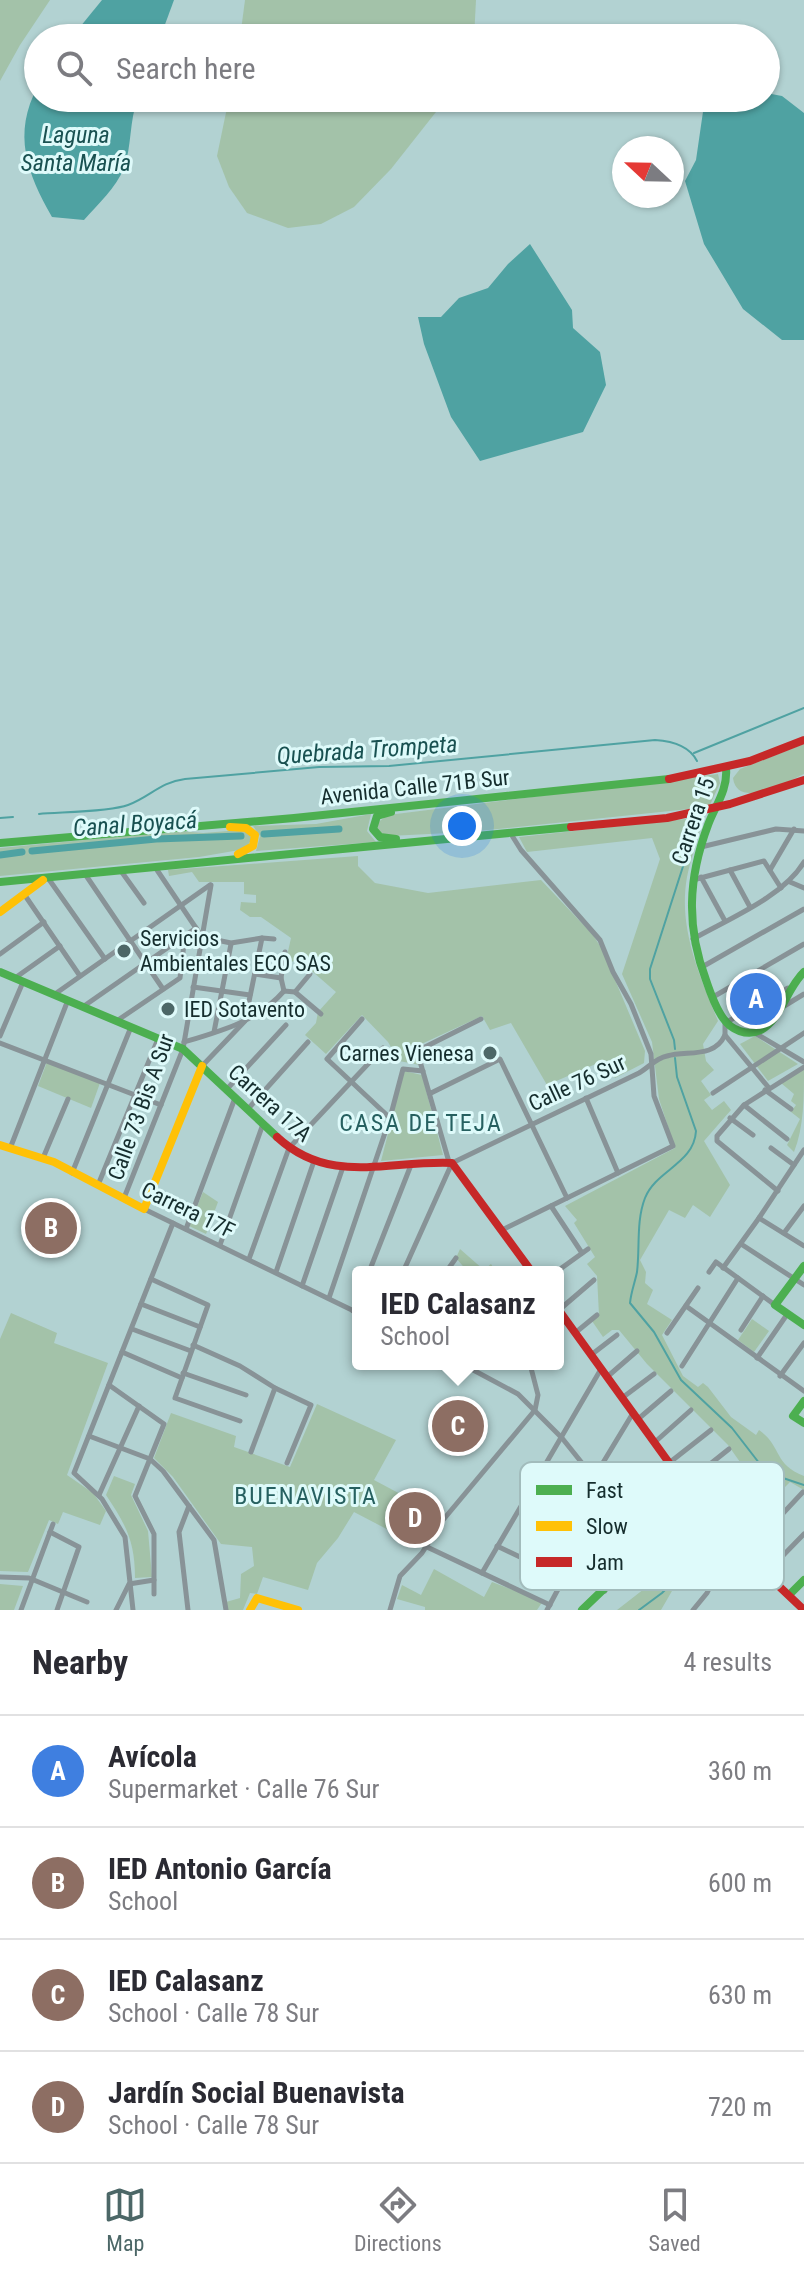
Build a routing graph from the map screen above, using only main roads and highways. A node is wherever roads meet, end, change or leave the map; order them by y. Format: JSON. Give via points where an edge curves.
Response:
{"nodes":[{"id":1,"x":804,"y":740,"type":"edge"},
{"id":2,"x":726,"y":768,"type":"junction"},
{"id":3,"x":804,"y":780,"type":"edge"},
{"id":4,"x":432,"y":803,"type":"junction"},
{"id":5,"x":715,"y":808,"type":"junction"},
{"id":6,"x":201,"y":825,"type":"junction"},
{"id":7,"x":429,"y":840,"type":"junction"},
{"id":8,"x":0,"y":843,"type":"edge"},
{"id":9,"x":205,"y":861,"type":"junction"},
{"id":10,"x":47,"y":877,"type":"junction"},
{"id":11,"x":0,"y":882,"type":"edge"},
{"id":12,"x":0,"y":912,"type":"edge"},
{"id":13,"x":0,"y":972,"type":"edge"},
{"id":14,"x":804,"y":972,"type":"edge"},
{"id":15,"x":202,"y":1066,"type":"junction"},
{"id":16,"x":0,"y":1145,"type":"edge"},
{"id":17,"x":528,"y":1266,"type":"edge"},
{"id":18,"x":804,"y":1266,"type":"edge"},
{"id":19,"x":564,"y":1317,"type":"edge"},
{"id":20,"x":804,"y":1325,"type":"edge"},
{"id":21,"x":804,"y":1401,"type":"edge"},
{"id":22,"x":804,"y":1423,"type":"edge"},
{"id":23,"x":668,"y":1462,"type":"edge"},
{"id":24,"x":804,"y":1580,"type":"edge"},
{"id":25,"x":606,"y":1590,"type":"edge"},
{"id":26,"x":784,"y":1590,"type":"edge"},
{"id":27,"x":789,"y":1595,"type":"junction"},
{"id":28,"x":250,"y":1610,"type":"edge"},
{"id":29,"x":298,"y":1610,"type":"edge"},
{"id":30,"x":582,"y":1610,"type":"edge"},
{"id":31,"x":804,"y":1610,"type":"edge"}],
"edges":[{"from":1,"to":2,"type":"main road","name":"Avenida Calle 71B Sur"},
{"from":2,"to":4,"type":"main road","name":"Avenida Calle 71B Sur","via":[[656,781]]},
{"from":2,"to":5,"type":"main road","name":"Carrera 15","via":[[727,784]]},
{"from":3,"to":5,"type":"main road"},
{"from":4,"to":6,"type":"main road","name":"Avenida Calle 71B Sur"},
{"from":4,"to":7,"type":"main road","via":[[382,814],[372,825],[384,838]]},
{"from":5,"to":7,"type":"main road","via":[[667,818]]},
{"from":5,"to":14,"type":"main road","name":"Carrera 15","via":[[700,848],[688,915],[725,1023],[754,1032],[768,1024],[788,988]]},
{"from":6,"to":8,"type":"main road","name":"Avenida Calle 71B Sur"},
{"from":6,"to":9,"type":"main road","via":[[246,828],[256,839],[246,851]]},
{"from":7,"to":9,"type":"main road"},
{"from":9,"to":10,"type":"main road"},
{"from":10,"to":11,"type":"main road"},
{"from":10,"to":12,"type":"main road"},
{"from":13,"to":15,"type":"main road","name":"Carrera 17A","via":[[184,1046]]},
{"from":15,"to":16,"type":"main road","name":"Carrera 17F","via":[[144,1209],[43,1158]]},
{"from":15,"to":17,"type":"main road","name":"Carrera 17A","via":[[301,1156],[373,1168],[451,1162]]},
{"from":18,"to":20,"type":"main road","via":[[775,1305]]},
{"from":19,"to":23,"type":"main road"},
{"from":21,"to":22,"type":"main road","via":[[793,1416]]},
{"from":24,"to":27,"type":"main road"},
{"from":25,"to":30,"type":"main road"},
{"from":26,"to":27,"type":"main road"},
{"from":27,"to":31,"type":"main road"},
{"from":28,"to":29,"type":"main road","via":[[257,1598]]}]}
